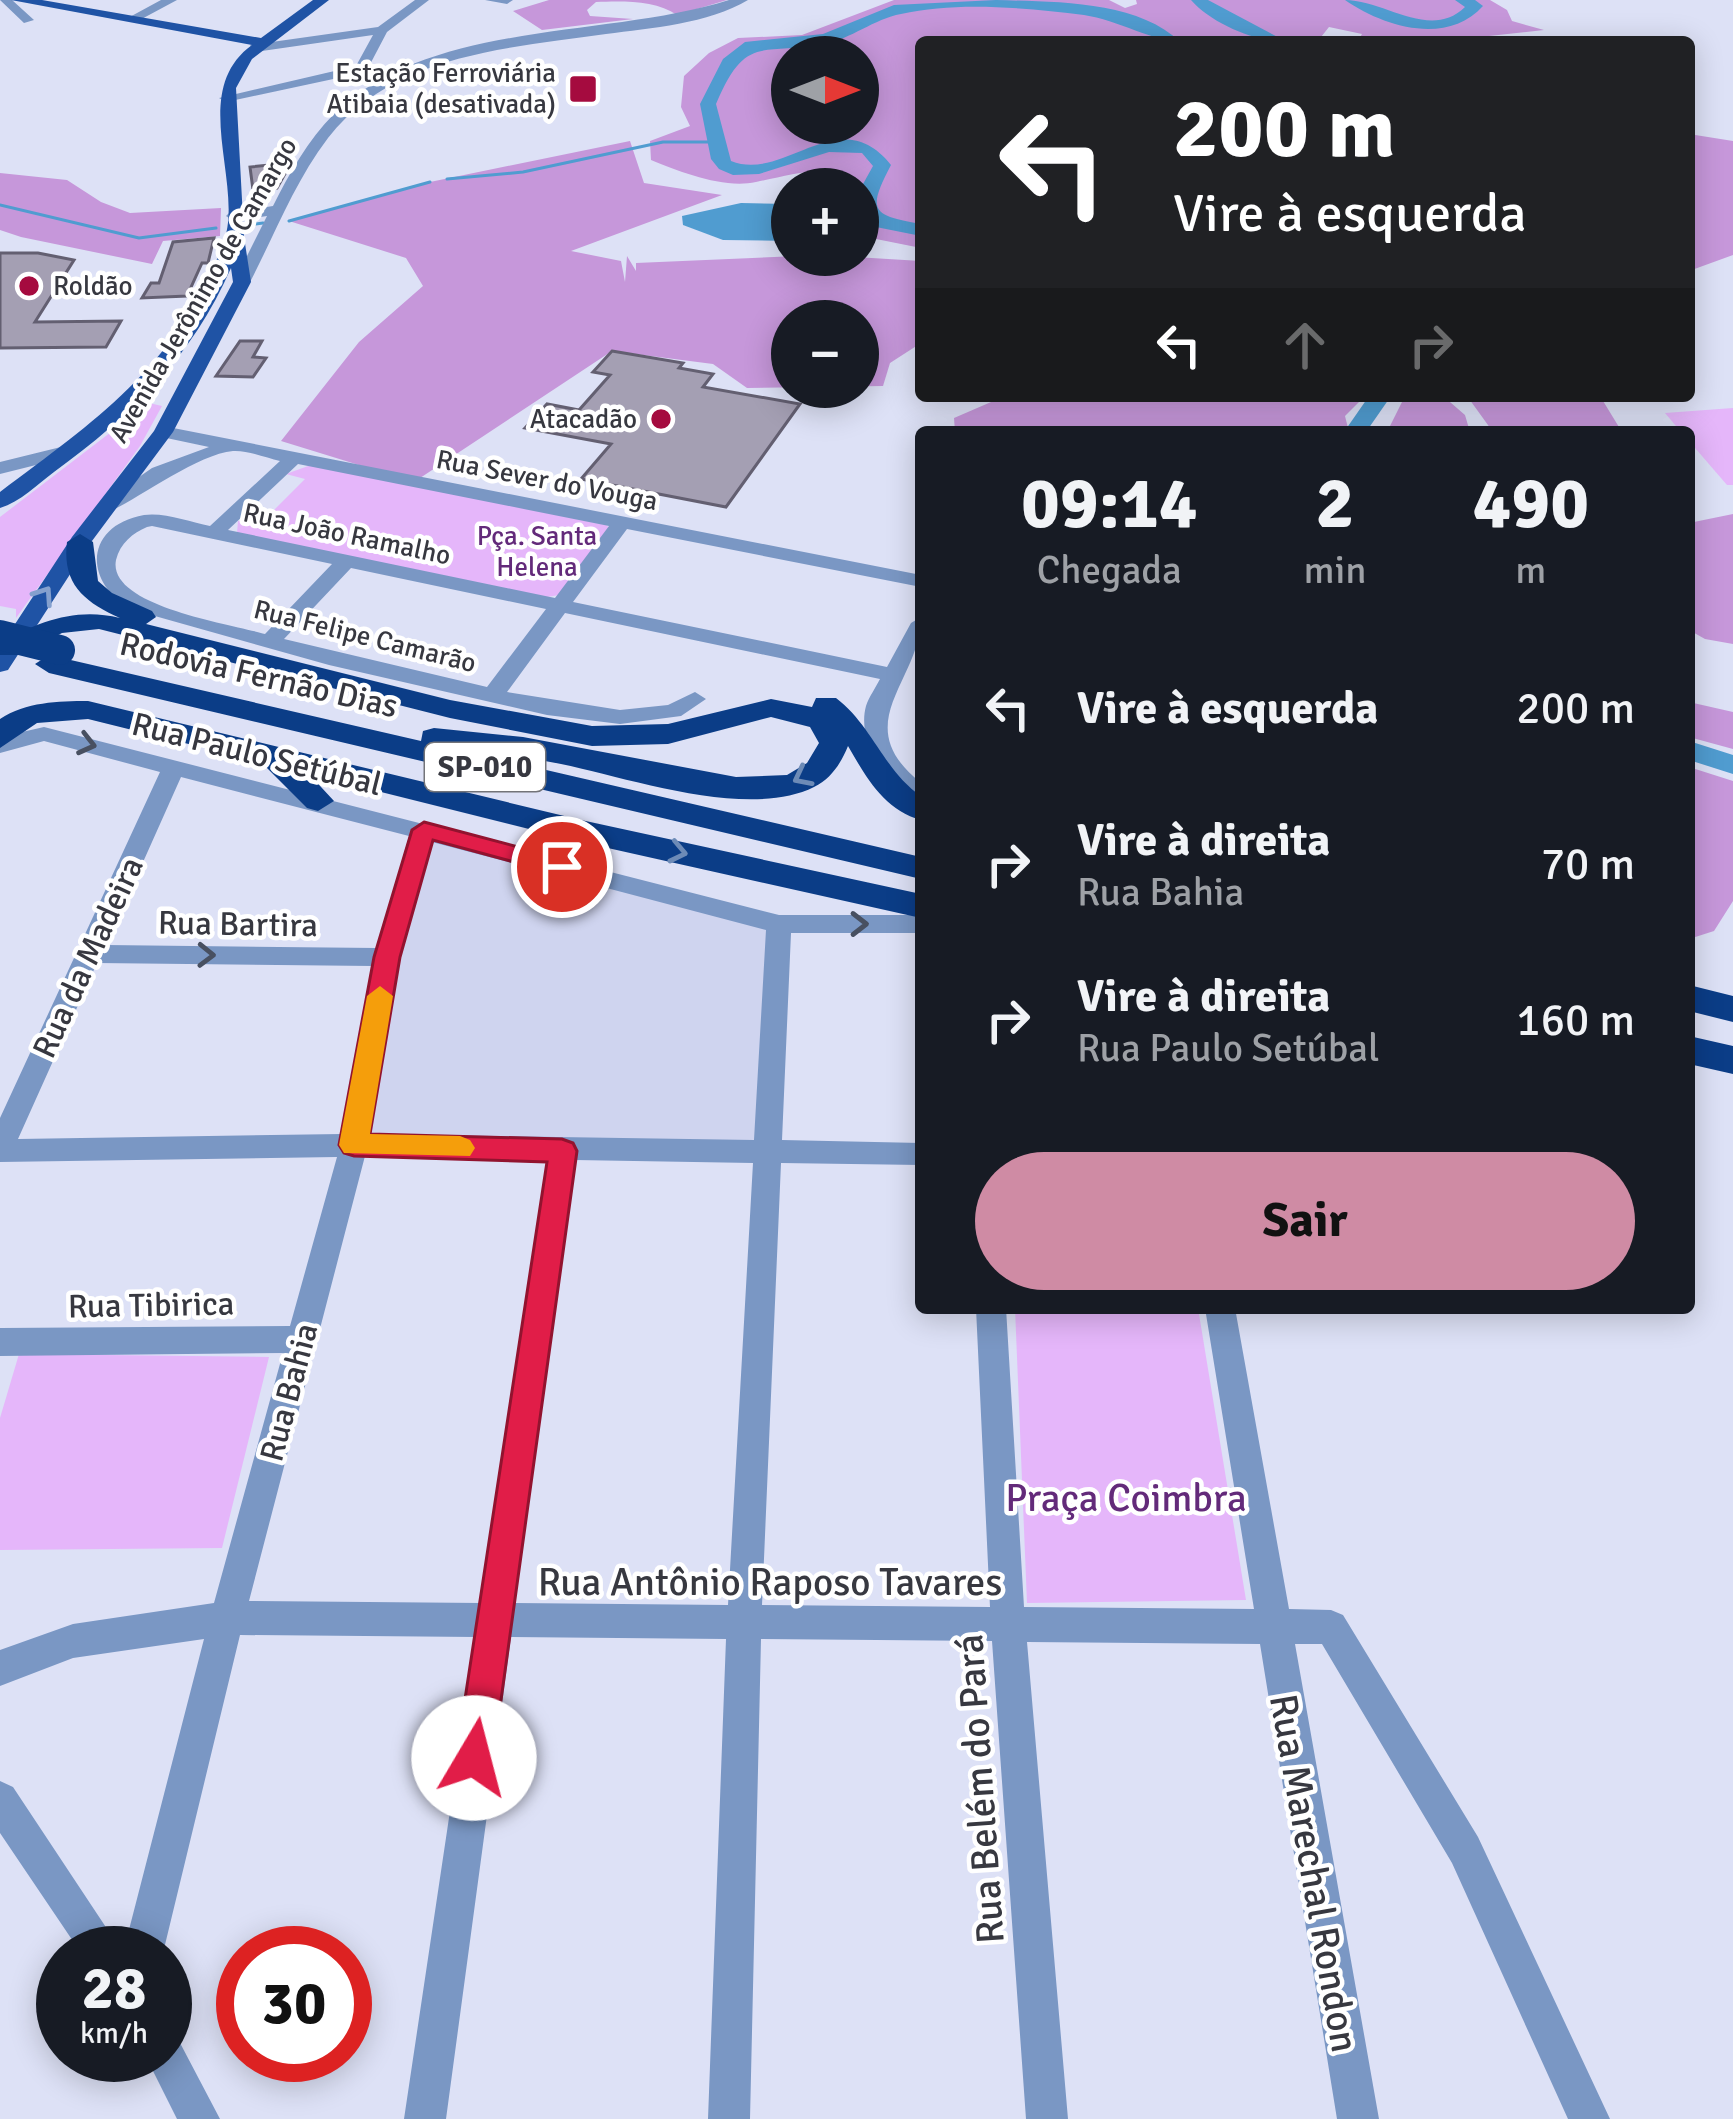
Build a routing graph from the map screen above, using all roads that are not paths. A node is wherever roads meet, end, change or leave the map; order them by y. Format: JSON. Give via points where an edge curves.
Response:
{"nodes":[{"id":1,"x":5,"y":0,"type":"edge"},
{"id":2,"x":18,"y":0,"type":"edge"},
{"id":3,"x":38,"y":0,"type":"edge"},
{"id":4,"x":171,"y":0,"type":"edge"},
{"id":5,"x":310,"y":0,"type":"edge"},
{"id":6,"x":424,"y":0,"type":"edge"},
{"id":7,"x":491,"y":0,"type":"edge"},
{"id":8,"x":507,"y":0,"type":"edge"},
{"id":9,"x":742,"y":0,"type":"edge"},
{"id":10,"x":321,"y":1,"type":"edge"},
{"id":11,"x":136,"y":18,"type":"junction"},
{"id":12,"x":28,"y":20,"type":"dead end"},
{"id":13,"x":382,"y":30,"type":"junction"},
{"id":14,"x":261,"y":43,"type":"junction"},
{"id":15,"x":226,"y":98,"type":"junction"},
{"id":16,"x":281,"y":210,"type":"junction"},
{"id":17,"x":234,"y":215,"type":"junction"},
{"id":18,"x":235,"y":237,"type":"junction"},
{"id":19,"x":242,"y":282,"type":"junction"},
{"id":20,"x":204,"y":304,"type":"junction"},
{"id":21,"x":206,"y":346,"type":"junction"},
{"id":22,"x":98,"y":429,"type":"junction"},
{"id":23,"x":164,"y":430,"type":"junction"},
{"id":24,"x":244,"y":449,"type":"junction"},
{"id":25,"x":69,"y":451,"type":"junction"},
{"id":26,"x":294,"y":458,"type":"junction"},
{"id":27,"x":0,"y":470,"type":"edge"},
{"id":28,"x":6,"y":498,"type":"edge"},
{"id":29,"x":103,"y":511,"type":"junction"},
{"id":30,"x":145,"y":520,"type":"joint"},
{"id":31,"x":622,"y":522,"type":"junction"},
{"id":32,"x":214,"y":533,"type":"junction"},
{"id":33,"x":80,"y":542,"type":"junction"},
{"id":34,"x":346,"y":561,"type":"junction"},
{"id":35,"x":915,"y":580,"type":"edge"},
{"id":36,"x":560,"y":605,"type":"junction"},
{"id":37,"x":915,"y":633,"type":"edge"},
{"id":38,"x":269,"y":642,"type":"junction"},
{"id":39,"x":2,"y":651,"type":"edge"},
{"id":40,"x":55,"y":657,"type":"junction"},
{"id":41,"x":891,"y":675,"type":"junction"},
{"id":42,"x":493,"y":695,"type":"junction"},
{"id":43,"x":695,"y":700,"type":"dead end"},
{"id":44,"x":434,"y":738,"type":"junction"},
{"id":45,"x":0,"y":742,"type":"edge"},
{"id":46,"x":271,"y":755,"type":"junction"},
{"id":47,"x":175,"y":765,"type":"junction"},
{"id":48,"x":915,"y":791,"type":"edge"},
{"id":49,"x":318,"y":801,"type":"junction"},
{"id":50,"x":915,"y":806,"type":"edge"},
{"id":51,"x":424,"y":830,"type":"junction"},
{"id":52,"x":915,"y":848,"type":"edge"},
{"id":53,"x":915,"y":867,"type":"edge"},
{"id":54,"x":915,"y":905,"type":"edge"},
{"id":55,"x":779,"y":924,"type":"junction"},
{"id":56,"x":915,"y":924,"type":"edge"},
{"id":57,"x":88,"y":954,"type":"junction"},
{"id":58,"x":387,"y":957,"type":"junction"},
{"id":59,"x":1695,"y":1000,"type":"edge"},
{"id":60,"x":1733,"y":1009,"type":"edge"},
{"id":61,"x":1695,"y":1013,"type":"edge"},
{"id":62,"x":1733,"y":1022,"type":"edge"},
{"id":63,"x":1695,"y":1051,"type":"edge"},
{"id":64,"x":1733,"y":1060,"type":"edge"},
{"id":65,"x":1695,"y":1066,"type":"edge"},
{"id":66,"x":1733,"y":1073,"type":"edge"},
{"id":67,"x":354,"y":1145,"type":"junction"},
{"id":68,"x":0,"y":1149,"type":"edge"},
{"id":69,"x":562,"y":1151,"type":"junction"},
{"id":70,"x":765,"y":1151,"type":"junction"},
{"id":71,"x":915,"y":1154,"type":"edge"},
{"id":72,"x":991,"y":1314,"type":"edge"},
{"id":73,"x":1221,"y":1314,"type":"edge"},
{"id":74,"x":302,"y":1339,"type":"junction"},
{"id":75,"x":0,"y":1342,"type":"edge"},
{"id":76,"x":226,"y":1618,"type":"junction"},
{"id":77,"x":744,"y":1621,"type":"junction"},
{"id":78,"x":493,"y":1622,"type":"junction"},
{"id":79,"x":1007,"y":1624,"type":"junction"},
{"id":80,"x":1271,"y":1627,"type":"junction"},
{"id":81,"x":0,"y":1668,"type":"edge"},
{"id":82,"x":0,"y":1800,"type":"edge"},
{"id":83,"x":86,"y":1926,"type":"edge"},
{"id":84,"x":150,"y":1926,"type":"edge"},
{"id":85,"x":179,"y":2082,"type":"edge"},
{"id":86,"x":199,"y":2119,"type":"edge"},
{"id":87,"x":425,"y":2119,"type":"edge"},
{"id":88,"x":729,"y":2119,"type":"edge"},
{"id":89,"x":1047,"y":2119,"type":"edge"},
{"id":90,"x":1358,"y":2119,"type":"edge"},
{"id":91,"x":1589,"y":2119,"type":"edge"}],
"edges":[{"from":1,"to":12,"type":"street"},
{"from":2,"to":11,"type":"main road"},
{"from":3,"to":11,"type":"main road"},
{"from":4,"to":11,"type":"street"},
{"from":5,"to":10,"type":"street"},
{"from":6,"to":13,"type":"street"},
{"from":7,"to":8,"type":"street"},
{"from":9,"to":16,"type":"street","name":"Avenida Jerônimo de Camargo","via":[[500,46],[388,83],[329,129]]},
{"from":10,"to":14,"type":"main road"},
{"from":11,"to":14,"type":"main road"},
{"from":13,"to":14,"type":"street"},
{"from":13,"to":15,"type":"street","via":[[361,69]]},
{"from":14,"to":15,"type":"main road","via":[[237,67]]},
{"from":15,"to":17,"type":"main road"},
{"from":16,"to":17,"type":"street"},
{"from":16,"to":19,"type":"street","name":"Avenida Jerônimo de Camargo"},
{"from":17,"to":18,"type":"main road"},
{"from":18,"to":19,"type":"main road"},
{"from":18,"to":20,"type":"main road"},
{"from":19,"to":21,"type":"main road","name":"Avenida Jerônimo de Camargo"},
{"from":20,"to":21,"type":"main road","via":[[218,317]]},
{"from":20,"to":22,"type":"main road","via":[[165,366]]},
{"from":21,"to":23,"type":"main road","name":"Avenida Jerônimo de Camargo"},
{"from":22,"to":23,"type":"main road","via":[[151,398],[168,406]]},
{"from":22,"to":25,"type":"main road"},
{"from":23,"to":24,"type":"street","name":"Rua Sever do Vouga"},
{"from":23,"to":29,"type":"main road","name":"Avenida Jerônimo de Camargo"},
{"from":24,"to":26,"type":"street","name":"Rua Sever do Vouga"},
{"from":24,"to":29,"type":"street","via":[[190,457]]},
{"from":25,"to":27,"type":"street"},
{"from":25,"to":28,"type":"main road"},
{"from":26,"to":31,"type":"street","name":"Rua Sever do Vouga"},
{"from":26,"to":32,"type":"street"},
{"from":27,"to":28,"type":"street","via":[[12,474]]},
{"from":29,"to":33,"type":"main road","name":"Avenida Jerônimo de Camargo"},
{"from":30,"to":32,"type":"street","name":"Rua João Ramalho"},
{"from":30,"to":38,"type":"street","name":"Rua Felipe Camarão","via":[[111,548],[106,576],[116,591],[137,605]]},
{"from":31,"to":35,"type":"street","name":"Rua Sever do Vouga"},
{"from":31,"to":36,"type":"street"},
{"from":32,"to":34,"type":"street","name":"Rua João Ramalho"},
{"from":39,"to":33,"type":"main road","name":"Avenida Jerônimo de Camargo","one_way":true},
{"from":33,"to":50,"type":"highway","via":[[75,565],[82,583],[146,618],[506,711],[627,728],[752,698],[807,698],[854,725],[885,785]]},
{"from":34,"to":36,"type":"street","name":"Rua João Ramalho"},
{"from":34,"to":38,"type":"street"},
{"from":36,"to":41,"type":"street","name":"Rua João Ramalho"},
{"from":36,"to":42,"type":"street"},
{"from":37,"to":41,"type":"street"},
{"from":38,"to":42,"type":"street","name":"Rua Felipe Camarão"},
{"from":39,"to":40,"type":"highway","name":"Rodovia Fernão Dias","number":"SP-010"},
{"from":39,"to":44,"type":"highway","one_way":true,"via":[[56,625],[99,620],[519,725],[630,738],[791,709],[822,721],[834,743],[812,777],[745,788]]},
{"from":40,"to":44,"type":"highway","name":"Rodovia Fernão Dias","number":"SP-010"},
{"from":40,"to":53,"type":"highway","name":"Rodovia Fernão Dias","number":"SP-010"},
{"from":41,"to":48,"type":"street","via":[[877,706],[880,740]]},
{"from":42,"to":43,"type":"street","name":"Rua Felipe Camarão","via":[[620,717]]},
{"from":44,"to":52,"type":"highway","name":"Rodovia Fernão Dias","number":"SP-010"},
{"from":45,"to":46,"type":"highway","via":[[6,728],[32,714],[88,710]]},
{"from":45,"to":47,"type":"street","name":"Rua Paulo Setúbal","one_way":true,"via":[[44,734]]},
{"from":46,"to":49,"type":"highway"},
{"from":46,"to":54,"type":"highway","one_way":true},
{"from":47,"to":49,"type":"street","name":"Rua Paulo Setúbal"},
{"from":47,"to":57,"type":"street","name":"Rua da Madeira"},
{"from":49,"to":51,"type":"street","name":"Rua Paulo Setúbal"},
{"from":51,"to":55,"type":"street","name":"Rua Paulo Setúbal"},
{"from":51,"to":58,"type":"street","name":"Rua Bahia"},
{"from":55,"to":56,"type":"street","name":"Rua Paulo Setúbal","one_way":true},
{"from":55,"to":70,"type":"street"},
{"from":57,"to":58,"type":"street","name":"Rua Bartira","one_way":true},
{"from":57,"to":68,"type":"street","name":"Rua da Madeira"},
{"from":58,"to":67,"type":"street","name":"Rua Bahia"},
{"from":59,"to":60,"type":"highway"},
{"from":61,"to":62,"type":"highway"},
{"from":63,"to":64,"type":"highway"},
{"from":65,"to":66,"type":"highway"},
{"from":67,"to":68,"type":"street"},
{"from":67,"to":69,"type":"street"},
{"from":67,"to":74,"type":"street","name":"Rua Bahia"},
{"from":69,"to":70,"type":"street"},
{"from":69,"to":78,"type":"street"},
{"from":70,"to":71,"type":"street"},
{"from":70,"to":77,"type":"street"},
{"from":72,"to":79,"type":"street","name":"Rua Belém do Pará"},
{"from":73,"to":80,"type":"street","name":"Rua Marechal Rondon"},
{"from":74,"to":75,"type":"street","name":"Rua Tibirica"},
{"from":74,"to":76,"type":"street","name":"Rua Bahia"},
{"from":76,"to":78,"type":"street","name":"Rua Antônio Raposo Tavares"},
{"from":76,"to":81,"type":"street","name":"Rua Antônio Raposo Tavares","via":[[73,1641]]},
{"from":76,"to":84,"type":"street","name":"Rua Bahia"},
{"from":77,"to":78,"type":"street","name":"Rua Antônio Raposo Tavares"},
{"from":77,"to":79,"type":"street","name":"Rua Antônio Raposo Tavares"},
{"from":77,"to":88,"type":"street"},
{"from":78,"to":87,"type":"street"},
{"from":79,"to":80,"type":"street","name":"Rua Antônio Raposo Tavares"},
{"from":79,"to":89,"type":"street","name":"Rua Belém do Pará"},
{"from":80,"to":90,"type":"street","name":"Rua Marechal Rondon"},
{"from":80,"to":91,"type":"street","name":"Rua Antônio Raposo Tavares","via":[[1331,1627],[1466,1850]]},
{"from":82,"to":83,"type":"street"},
{"from":85,"to":86,"type":"street"}]}
